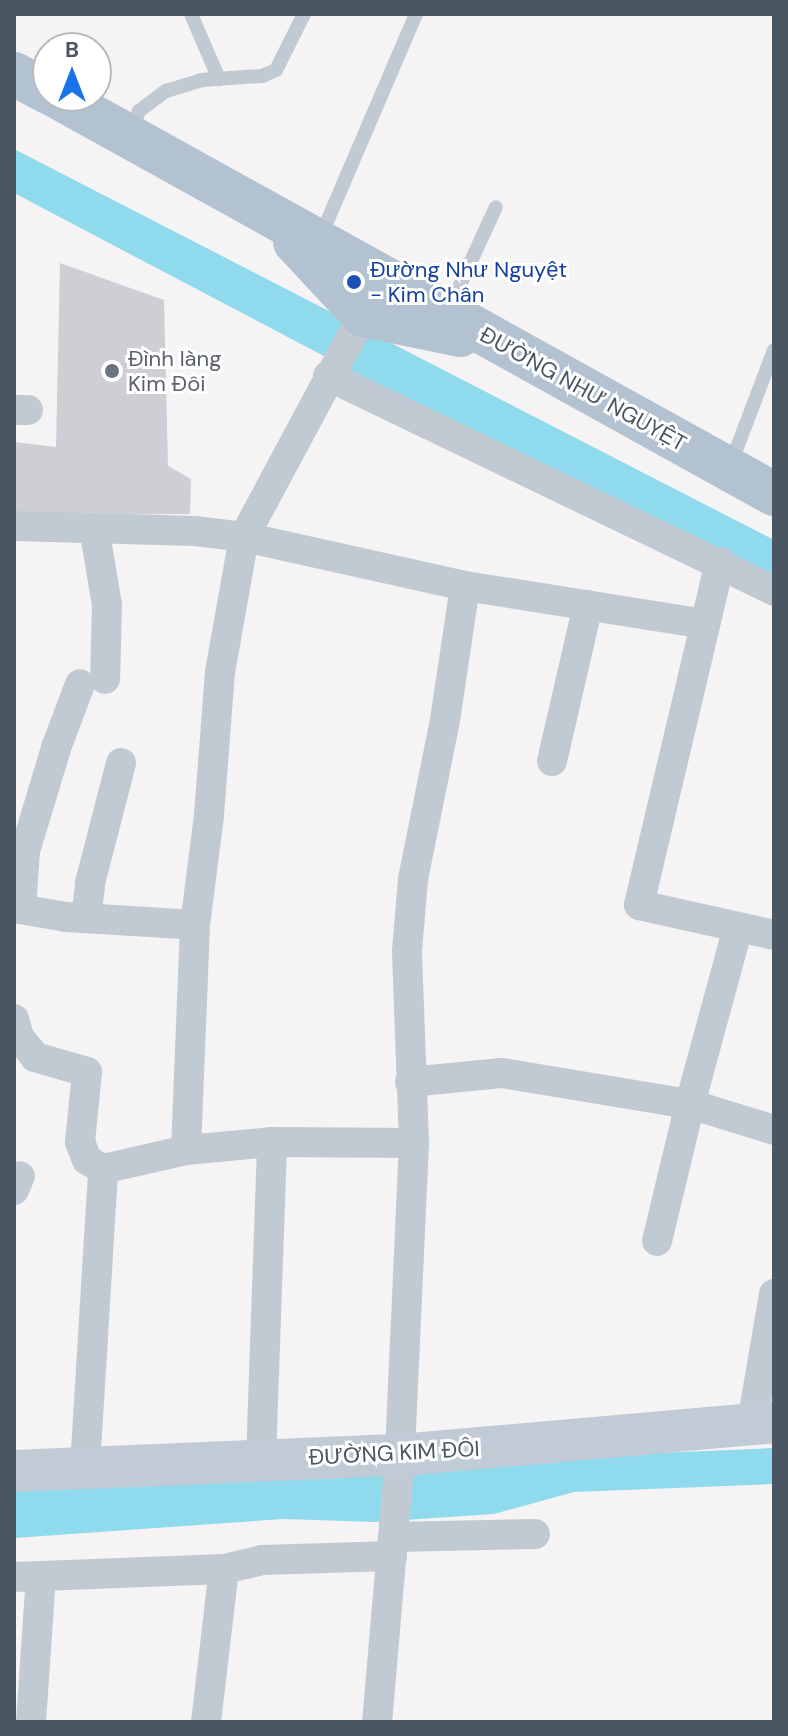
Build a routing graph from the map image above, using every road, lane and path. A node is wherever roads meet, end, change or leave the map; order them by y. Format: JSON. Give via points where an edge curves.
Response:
{"nodes":[{"id":1,"x":191,"y":14,"type":"edge"},
{"id":2,"x":304,"y":14,"type":"edge"},
{"id":3,"x":416,"y":14,"type":"edge"},
{"id":4,"x":14,"y":74,"type":"edge"},
{"id":5,"x":219,"y":79,"type":"junction"},
{"id":6,"x":32,"y":84,"type":"edge"},
{"id":7,"x":86,"y":112,"type":"edge"},
{"id":8,"x":130,"y":135,"type":"junction"},
{"id":9,"x":496,"y":207,"type":"dead end"},
{"id":10,"x":263,"y":208,"type":"junction"},
{"id":11,"x":319,"y":241,"type":"junction"},
{"id":12,"x":447,"y":313,"type":"junction"},
{"id":13,"x":363,"y":315,"type":"junction"},
{"id":14,"x":497,"y":342,"type":"junction"},
{"id":15,"x":774,"y":350,"type":"edge"},
{"id":16,"x":328,"y":376,"type":"junction"},
{"id":17,"x":729,"y":470,"type":"junction"},
{"id":18,"x":774,"y":494,"type":"edge"},
{"id":19,"x":14,"y":526,"type":"edge"},
{"id":20,"x":94,"y":528,"type":"junction"},
{"id":21,"x":244,"y":537,"type":"junction"},
{"id":22,"x":720,"y":562,"type":"junction"},
{"id":23,"x":465,"y":586,"type":"junction"},
{"id":24,"x":774,"y":591,"type":"edge"},
{"id":25,"x":588,"y":605,"type":"junction"},
{"id":26,"x":705,"y":624,"type":"junction"},
{"id":27,"x":552,"y":761,"type":"dead end"},
{"id":28,"x":121,"y":763,"type":"dead end"},
{"id":29,"x":17,"y":908,"type":"edge"},
{"id":30,"x":86,"y":918,"type":"junction"},
{"id":31,"x":195,"y":925,"type":"junction"},
{"id":32,"x":738,"y":927,"type":"junction"},
{"id":33,"x":774,"y":935,"type":"edge"},
{"id":34,"x":14,"y":1019,"type":"edge"},
{"id":35,"x":410,"y":1082,"type":"junction"},
{"id":36,"x":690,"y":1104,"type":"junction"},
{"id":37,"x":774,"y":1130,"type":"edge"},
{"id":38,"x":272,"y":1142,"type":"junction"},
{"id":39,"x":414,"y":1143,"type":"junction"},
{"id":40,"x":186,"y":1150,"type":"junction"},
{"id":41,"x":103,"y":1169,"type":"junction"},
{"id":42,"x":657,"y":1241,"type":"dead end"},
{"id":43,"x":774,"y":1294,"type":"edge"},
{"id":44,"x":763,"y":1422,"type":"edge"},
{"id":45,"x":261,"y":1460,"type":"junction"},
{"id":46,"x":399,"y":1464,"type":"junction"},
{"id":47,"x":85,"y":1467,"type":"junction"},
{"id":48,"x":14,"y":1471,"type":"edge"},
{"id":49,"x":535,"y":1534,"type":"dead end"},
{"id":50,"x":394,"y":1535,"type":"junction"},
{"id":51,"x":224,"y":1569,"type":"junction"},
{"id":52,"x":28,"y":1577,"type":"edge"},
{"id":53,"x":31,"y":1722,"type":"edge"},
{"id":54,"x":206,"y":1722,"type":"edge"},
{"id":55,"x":377,"y":1722,"type":"edge"}],
"edges":[{"from":1,"to":5,"type":"lane"},
{"from":2,"to":5,"type":"lane","via":[[276,70]]},
{"from":3,"to":11,"type":"lane"},
{"from":4,"to":6,"type":"main road"},
{"from":5,"to":8,"type":"lane","via":[[166,91],[139,111]]},
{"from":7,"to":8,"type":"main road","name":"ĐƯỜNG NHƯ NGUYỆT"},
{"from":8,"to":10,"type":"main road","name":"ĐƯỜNG NHƯ NGUYỆT"},
{"from":9,"to":12,"type":"lane"},
{"from":10,"to":11,"type":"main road","name":"ĐƯỜNG NHƯ NGUYỆT"},
{"from":10,"to":13,"type":"main road"},
{"from":11,"to":12,"type":"main road","name":"ĐƯỜNG NHƯ NGUYỆT"},
{"from":12,"to":14,"type":"main road","name":"ĐƯỜNG NHƯ NGUYỆT"},
{"from":13,"to":14,"type":"main road"},
{"from":13,"to":16,"type":"street"},
{"from":14,"to":17,"type":"main road","name":"ĐƯỜNG NHƯ NGUYỆT"},
{"from":15,"to":17,"type":"lane"},
{"from":16,"to":21,"type":"street"},
{"from":16,"to":22,"type":"street"},
{"from":17,"to":18,"type":"main road","name":"ĐƯỜNG NHƯ NGUYỆT"},
{"from":19,"to":20,"type":"street"},
{"from":20,"to":21,"type":"street"},
{"from":20,"to":29,"type":"street","via":[[107,605],[92,681],[56,748],[25,851]]},
{"from":21,"to":23,"type":"street"},
{"from":21,"to":31,"type":"street","via":[[220,672]]},
{"from":22,"to":24,"type":"street"},
{"from":22,"to":26,"type":"street"},
{"from":23,"to":25,"type":"street"},
{"from":23,"to":35,"type":"street","via":[[413,879],[407,951]]},
{"from":25,"to":26,"type":"street"},
{"from":25,"to":27,"type":"street"},
{"from":26,"to":32,"type":"street","via":[[639,905]]},
{"from":28,"to":30,"type":"street"},
{"from":29,"to":30,"type":"street"},
{"from":30,"to":31,"type":"street"},
{"from":31,"to":40,"type":"street"},
{"from":32,"to":33,"type":"street"},
{"from":32,"to":36,"type":"street"},
{"from":34,"to":41,"type":"street","via":[[19,1037],[35,1057],[87,1072],[80,1142],[87,1160]]},
{"from":35,"to":36,"type":"street","via":[[502,1073]]},
{"from":35,"to":39,"type":"street"},
{"from":36,"to":37,"type":"street"},
{"from":36,"to":42,"type":"street"},
{"from":38,"to":39,"type":"street"},
{"from":38,"to":40,"type":"street"},
{"from":38,"to":45,"type":"street"},
{"from":39,"to":46,"type":"street"},
{"from":40,"to":41,"type":"street"},
{"from":41,"to":47,"type":"street"},
{"from":43,"to":44,"type":"street"},
{"from":44,"to":46,"type":"street","name":"ĐƯỜNG KIM ĐÔI"},
{"from":45,"to":46,"type":"street","name":"ĐƯỜNG KIM ĐÔI"},
{"from":45,"to":47,"type":"street","name":"ĐƯỜNG KIM ĐÔI"},
{"from":46,"to":50,"type":"street"},
{"from":47,"to":48,"type":"street","name":"ĐƯỜNG KIM ĐÔI"},
{"from":49,"to":50,"type":"street"},
{"from":50,"to":51,"type":"street"},
{"from":50,"to":55,"type":"street"},
{"from":51,"to":52,"type":"street"},
{"from":51,"to":54,"type":"street"},
{"from":52,"to":53,"type":"street"}]}
